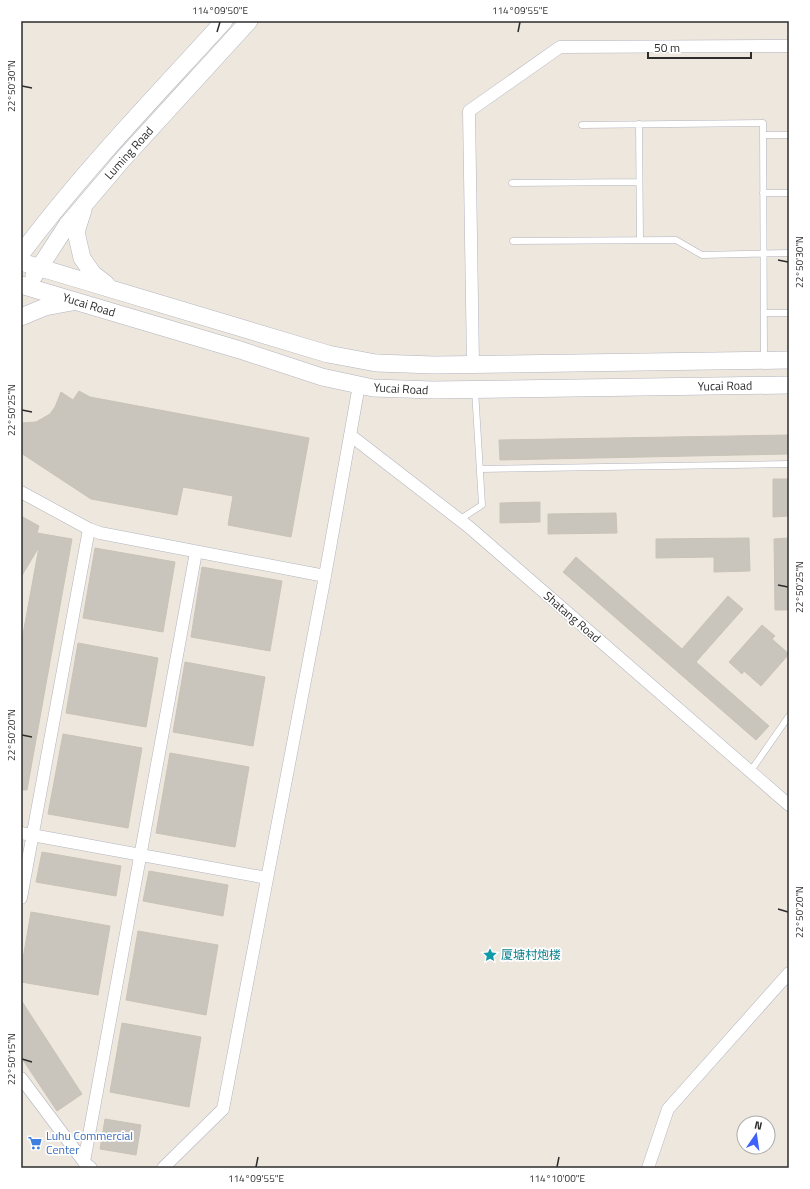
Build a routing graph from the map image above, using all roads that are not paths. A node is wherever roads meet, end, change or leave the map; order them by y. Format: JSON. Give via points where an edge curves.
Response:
{"nodes":[{"id":1,"x":224,"y":21,"type":"edge"},
{"id":2,"x":249,"y":21,"type":"edge"},
{"id":3,"x":789,"y":46,"type":"edge"},
{"id":4,"x":639,"y":124,"type":"junction"},
{"id":5,"x":582,"y":125,"type":"dead end"},
{"id":6,"x":763,"y":135,"type":"junction"},
{"id":7,"x":789,"y":135,"type":"edge"},
{"id":8,"x":639,"y":182,"type":"junction"},
{"id":9,"x":512,"y":183,"type":"dead end"},
{"id":10,"x":763,"y":193,"type":"junction"},
{"id":11,"x":789,"y":193,"type":"edge"},
{"id":12,"x":85,"y":204,"type":"junction"},
{"id":13,"x":640,"y":240,"type":"junction"},
{"id":14,"x":513,"y":241,"type":"dead end"},
{"id":15,"x":764,"y":253,"type":"junction"},
{"id":16,"x":789,"y":253,"type":"edge"},
{"id":17,"x":21,"y":254,"type":"edge"},
{"id":18,"x":21,"y":262,"type":"edge"},
{"id":19,"x":40,"y":267,"type":"junction"},
{"id":20,"x":111,"y":288,"type":"junction"},
{"id":21,"x":23,"y":289,"type":"edge"},
{"id":22,"x":76,"y":301,"type":"junction"},
{"id":23,"x":764,"y":313,"type":"junction"},
{"id":24,"x":789,"y":313,"type":"edge"},
{"id":25,"x":21,"y":317,"type":"edge"},
{"id":26,"x":764,"y":360,"type":"junction"},
{"id":27,"x":789,"y":360,"type":"edge"},
{"id":28,"x":473,"y":364,"type":"junction"},
{"id":29,"x":359,"y":385,"type":"junction"},
{"id":30,"x":789,"y":385,"type":"edge"},
{"id":31,"x":475,"y":390,"type":"junction"},
{"id":32,"x":350,"y":435,"type":"junction"},
{"id":33,"x":789,"y":464,"type":"edge"},
{"id":34,"x":480,"y":469,"type":"junction"},
{"id":35,"x":23,"y":497,"type":"edge"},
{"id":36,"x":459,"y":520,"type":"junction"},
{"id":37,"x":89,"y":529,"type":"junction"},
{"id":38,"x":196,"y":552,"type":"junction"},
{"id":39,"x":325,"y":576,"type":"junction"},
{"id":40,"x":789,"y":716,"type":"edge"},
{"id":41,"x":750,"y":772,"type":"junction"},
{"id":42,"x":789,"y":805,"type":"edge"},
{"id":43,"x":27,"y":834,"type":"edge"},
{"id":44,"x":140,"y":855,"type":"junction"},
{"id":45,"x":267,"y":878,"type":"junction"},
{"id":46,"x":21,"y":898,"type":"edge"},
{"id":47,"x":789,"y":973,"type":"edge"},
{"id":48,"x":21,"y":1078,"type":"edge"},
{"id":49,"x":87,"y":1165,"type":"edge"},
{"id":50,"x":163,"y":1168,"type":"edge"},
{"id":51,"x":648,"y":1168,"type":"edge"}],
"edges":[{"from":1,"to":17,"type":"main road","name":"Luming Road","via":[[107,149],[51,214]]},
{"from":2,"to":12,"type":"main road","name":"Luming Road"},
{"from":3,"to":28,"type":"street","via":[[560,47],[469,111]]},
{"from":4,"to":5,"type":"lane"},
{"from":4,"to":6,"type":"lane","via":[[763,123]]},
{"from":4,"to":8,"type":"lane"},
{"from":6,"to":7,"type":"lane"},
{"from":6,"to":10,"type":"lane"},
{"from":8,"to":9,"type":"lane"},
{"from":8,"to":13,"type":"lane"},
{"from":10,"to":11,"type":"lane"},
{"from":10,"to":15,"type":"lane"},
{"from":12,"to":19,"type":"main road","name":"Luming Road","via":[[67,225]]},
{"from":12,"to":20,"type":"main road","via":[[76,232],[82,258],[93,274]]},
{"from":13,"to":14,"type":"lane"},
{"from":13,"to":15,"type":"lane","via":[[676,240],[702,254]]},
{"from":15,"to":16,"type":"lane"},
{"from":15,"to":23,"type":"lane"},
{"from":18,"to":19,"type":"main road","name":"Yucai Road"},
{"from":19,"to":20,"type":"main road","name":"Yucai Road"},
{"from":19,"to":21,"type":"main road","name":"Luming Road"},
{"from":20,"to":28,"type":"main road","name":"Yucai Road","via":[[328,354],[376,364]]},
{"from":21,"to":22,"type":"main road","name":"Yucai Road"},
{"from":22,"to":25,"type":"main road","via":[[45,307]]},
{"from":22,"to":29,"type":"main road","name":"Yucai Road","via":[[322,377]]},
{"from":23,"to":24,"type":"lane"},
{"from":23,"to":26,"type":"lane"},
{"from":26,"to":27,"type":"main road","name":"Yucai Road"},
{"from":26,"to":28,"type":"main road","name":"Yucai Road"},
{"from":29,"to":31,"type":"main road","name":"Yucai Road","via":[[380,388]]},
{"from":29,"to":32,"type":"street"},
{"from":30,"to":31,"type":"main road","name":"Yucai Road"},
{"from":31,"to":34,"type":"lane"},
{"from":32,"to":36,"type":"street","name":"Shatang Road"},
{"from":32,"to":39,"type":"street"},
{"from":33,"to":34,"type":"lane"},
{"from":34,"to":36,"type":"lane","via":[[482,505]]},
{"from":35,"to":37,"type":"street"},
{"from":36,"to":41,"type":"street","name":"Shatang Road"},
{"from":37,"to":38,"type":"street"},
{"from":37,"to":43,"type":"street"},
{"from":38,"to":39,"type":"street"},
{"from":38,"to":44,"type":"street"},
{"from":39,"to":45,"type":"street"},
{"from":40,"to":41,"type":"lane"},
{"from":41,"to":42,"type":"street","name":"Shatang Road"},
{"from":43,"to":44,"type":"street"},
{"from":43,"to":46,"type":"street"},
{"from":44,"to":45,"type":"street"},
{"from":44,"to":49,"type":"street"},
{"from":45,"to":50,"type":"street","via":[[223,1109]]},
{"from":47,"to":51,"type":"street","via":[[668,1109]]},
{"from":48,"to":49,"type":"street"}]}
